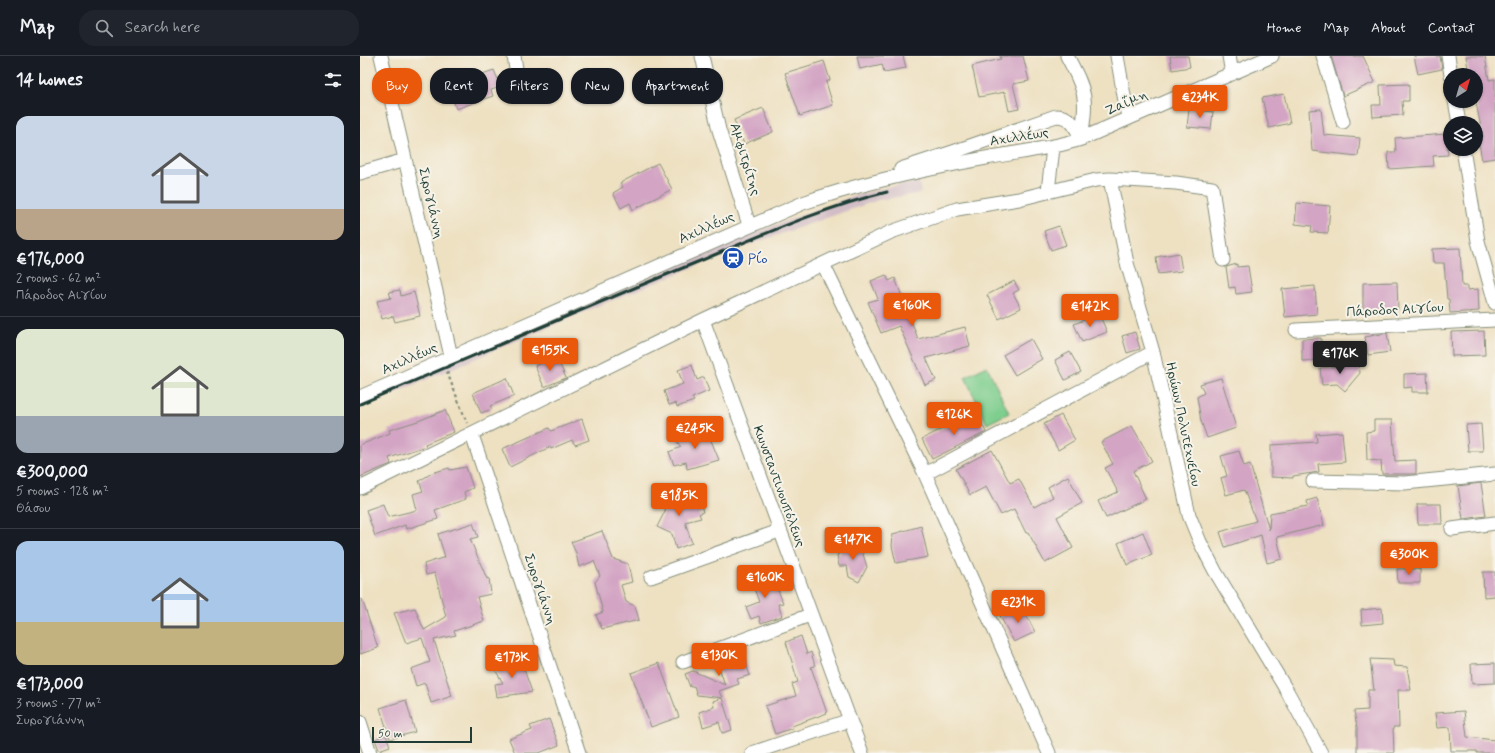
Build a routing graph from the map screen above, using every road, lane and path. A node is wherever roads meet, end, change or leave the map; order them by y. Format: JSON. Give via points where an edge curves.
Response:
{"nodes":[{"id":1,"x":381,"y":56,"type":"edge"},
{"id":2,"x":514,"y":56,"type":"edge"},
{"id":3,"x":702,"y":56,"type":"edge"},
{"id":4,"x":1067,"y":56,"type":"edge"},
{"id":5,"x":1117,"y":56,"type":"edge"},
{"id":6,"x":1229,"y":56,"type":"edge"},
{"id":7,"x":1272,"y":56,"type":"edge"},
{"id":8,"x":1323,"y":56,"type":"edge"},
{"id":9,"x":1448,"y":56,"type":"edge"},
{"id":10,"x":516,"y":68,"type":"edge"},
{"id":11,"x":1450,"y":68,"type":"edge"},
{"id":12,"x":1232,"y":74,"type":"junction"},
{"id":13,"x":1128,"y":118,"type":"junction"},
{"id":14,"x":1343,"y":122,"type":"dead end"},
{"id":15,"x":1081,"y":139,"type":"junction"},
{"id":16,"x":1054,"y":148,"type":"junction"},
{"id":17,"x":1464,"y":156,"type":"edge"},
{"id":18,"x":405,"y":160,"type":"junction"},
{"id":19,"x":360,"y":173,"type":"edge"},
{"id":20,"x":889,"y":179,"type":"junction"},
{"id":21,"x":1110,"y":179,"type":"junction"},
{"id":22,"x":1048,"y":191,"type":"junction"},
{"id":23,"x":749,"y":225,"type":"junction"},
{"id":24,"x":1223,"y":260,"type":"dead end"},
{"id":25,"x":823,"y":264,"type":"junction"},
{"id":26,"x":1495,"y":303,"type":"edge"},
{"id":27,"x":703,"y":320,"type":"junction"},
{"id":28,"x":1495,"y":320,"type":"edge"},
{"id":29,"x":1296,"y":330,"type":"dead end"},
{"id":30,"x":1153,"y":352,"type":"junction"},
{"id":31,"x":447,"y":358,"type":"junction"},
{"id":32,"x":360,"y":397,"type":"edge"},
{"id":33,"x":472,"y":435,"type":"junction"},
{"id":34,"x":925,"y":474,"type":"junction"},
{"id":35,"x":1495,"y":474,"type":"edge"},
{"id":36,"x":1313,"y":481,"type":"dead end"},
{"id":37,"x":360,"y":488,"type":"edge"},
{"id":38,"x":1495,"y":523,"type":"edge"},
{"id":39,"x":1452,"y":529,"type":"dead end"},
{"id":40,"x":779,"y":531,"type":"junction"},
{"id":41,"x":651,"y":577,"type":"dead end"},
{"id":42,"x":810,"y":615,"type":"junction"},
{"id":43,"x":682,"y":662,"type":"dead end"},
{"id":44,"x":850,"y":720,"type":"junction"},
{"id":45,"x":360,"y":722,"type":"edge"},
{"id":46,"x":370,"y":753,"type":"edge"},
{"id":47,"x":579,"y":753,"type":"edge"},
{"id":48,"x":752,"y":753,"type":"edge"},
{"id":49,"x":862,"y":753,"type":"edge"},
{"id":50,"x":1049,"y":753,"type":"edge"},
{"id":51,"x":1321,"y":753,"type":"edge"}],
"edges":[{"from":1,"to":18,"type":"street","name":"Σιρογιάννη"},
{"from":2,"to":10,"type":"street"},
{"from":3,"to":23,"type":"street","name":"Αμφιτρίτης","via":[[719,130]]},
{"from":4,"to":15,"type":"street","via":[[1080,81],[1086,104]]},
{"from":5,"to":13,"type":"street"},
{"from":6,"to":12,"type":"street"},
{"from":7,"to":12,"type":"street","name":"Ζαΐμη"},
{"from":8,"to":14,"type":"street"},
{"from":9,"to":11,"type":"street"},
{"from":12,"to":13,"type":"street","name":"Ζαΐμη"},
{"from":13,"to":15,"type":"street","name":"Ζαΐμη"},
{"from":15,"to":16,"type":"street","name":"Αχιλλέως"},
{"from":15,"to":20,"type":"street","via":[[1068,118],[1052,116],[899,169]]},
{"from":16,"to":20,"type":"street","name":"Αχιλλέως","via":[[975,160]]},
{"from":16,"to":22,"type":"street"},
{"from":17,"to":26,"type":"street","via":[[1478,241]]},
{"from":18,"to":19,"type":"street"},
{"from":18,"to":31,"type":"street","name":"Σιρογιάννη"},
{"from":20,"to":23,"type":"street","name":"Αχιλλέως","via":[[827,194]]},
{"from":21,"to":22,"type":"street"},
{"from":21,"to":24,"type":"street","via":[[1168,182],[1212,188]]},
{"from":21,"to":30,"type":"street","name":"Ηρώων Πολυτεχνείου","via":[[1127,263]]},
{"from":22,"to":25,"type":"street","via":[[937,215],[891,232]]},
{"from":23,"to":31,"type":"street","name":"Αχιλλέως"},
{"from":25,"to":27,"type":"street"},
{"from":25,"to":34,"type":"street"},
{"from":27,"to":33,"type":"street"},
{"from":27,"to":40,"type":"street","name":"Κωνσταντινουπόλεως"},
{"from":28,"to":29,"type":"street","name":"Πάροδος Αιγίου"},
{"from":30,"to":34,"type":"street"},
{"from":30,"to":51,"type":"street","name":"Ηρώων Πολυτεχνείου","via":[[1183,492],[1200,542]]},
{"from":31,"to":32,"type":"street","name":"Αχιλλέως"},
{"from":31,"to":33,"type":"path"},
{"from":33,"to":37,"type":"street"},
{"from":33,"to":47,"type":"street","name":"Συρογιάννη"},
{"from":34,"to":50,"type":"street"},
{"from":35,"to":36,"type":"street","via":[[1405,484]]},
{"from":38,"to":39,"type":"street"},
{"from":40,"to":41,"type":"street"},
{"from":40,"to":42,"type":"street","name":"Κωνσταντινουπόλεως"},
{"from":42,"to":43,"type":"street"},
{"from":42,"to":44,"type":"street","name":"Κωνσταντινουπόλεως"},
{"from":44,"to":48,"type":"street"},
{"from":44,"to":49,"type":"street","name":"Κωνσταντινουπόλεως"},
{"from":45,"to":46,"type":"street"}]}
